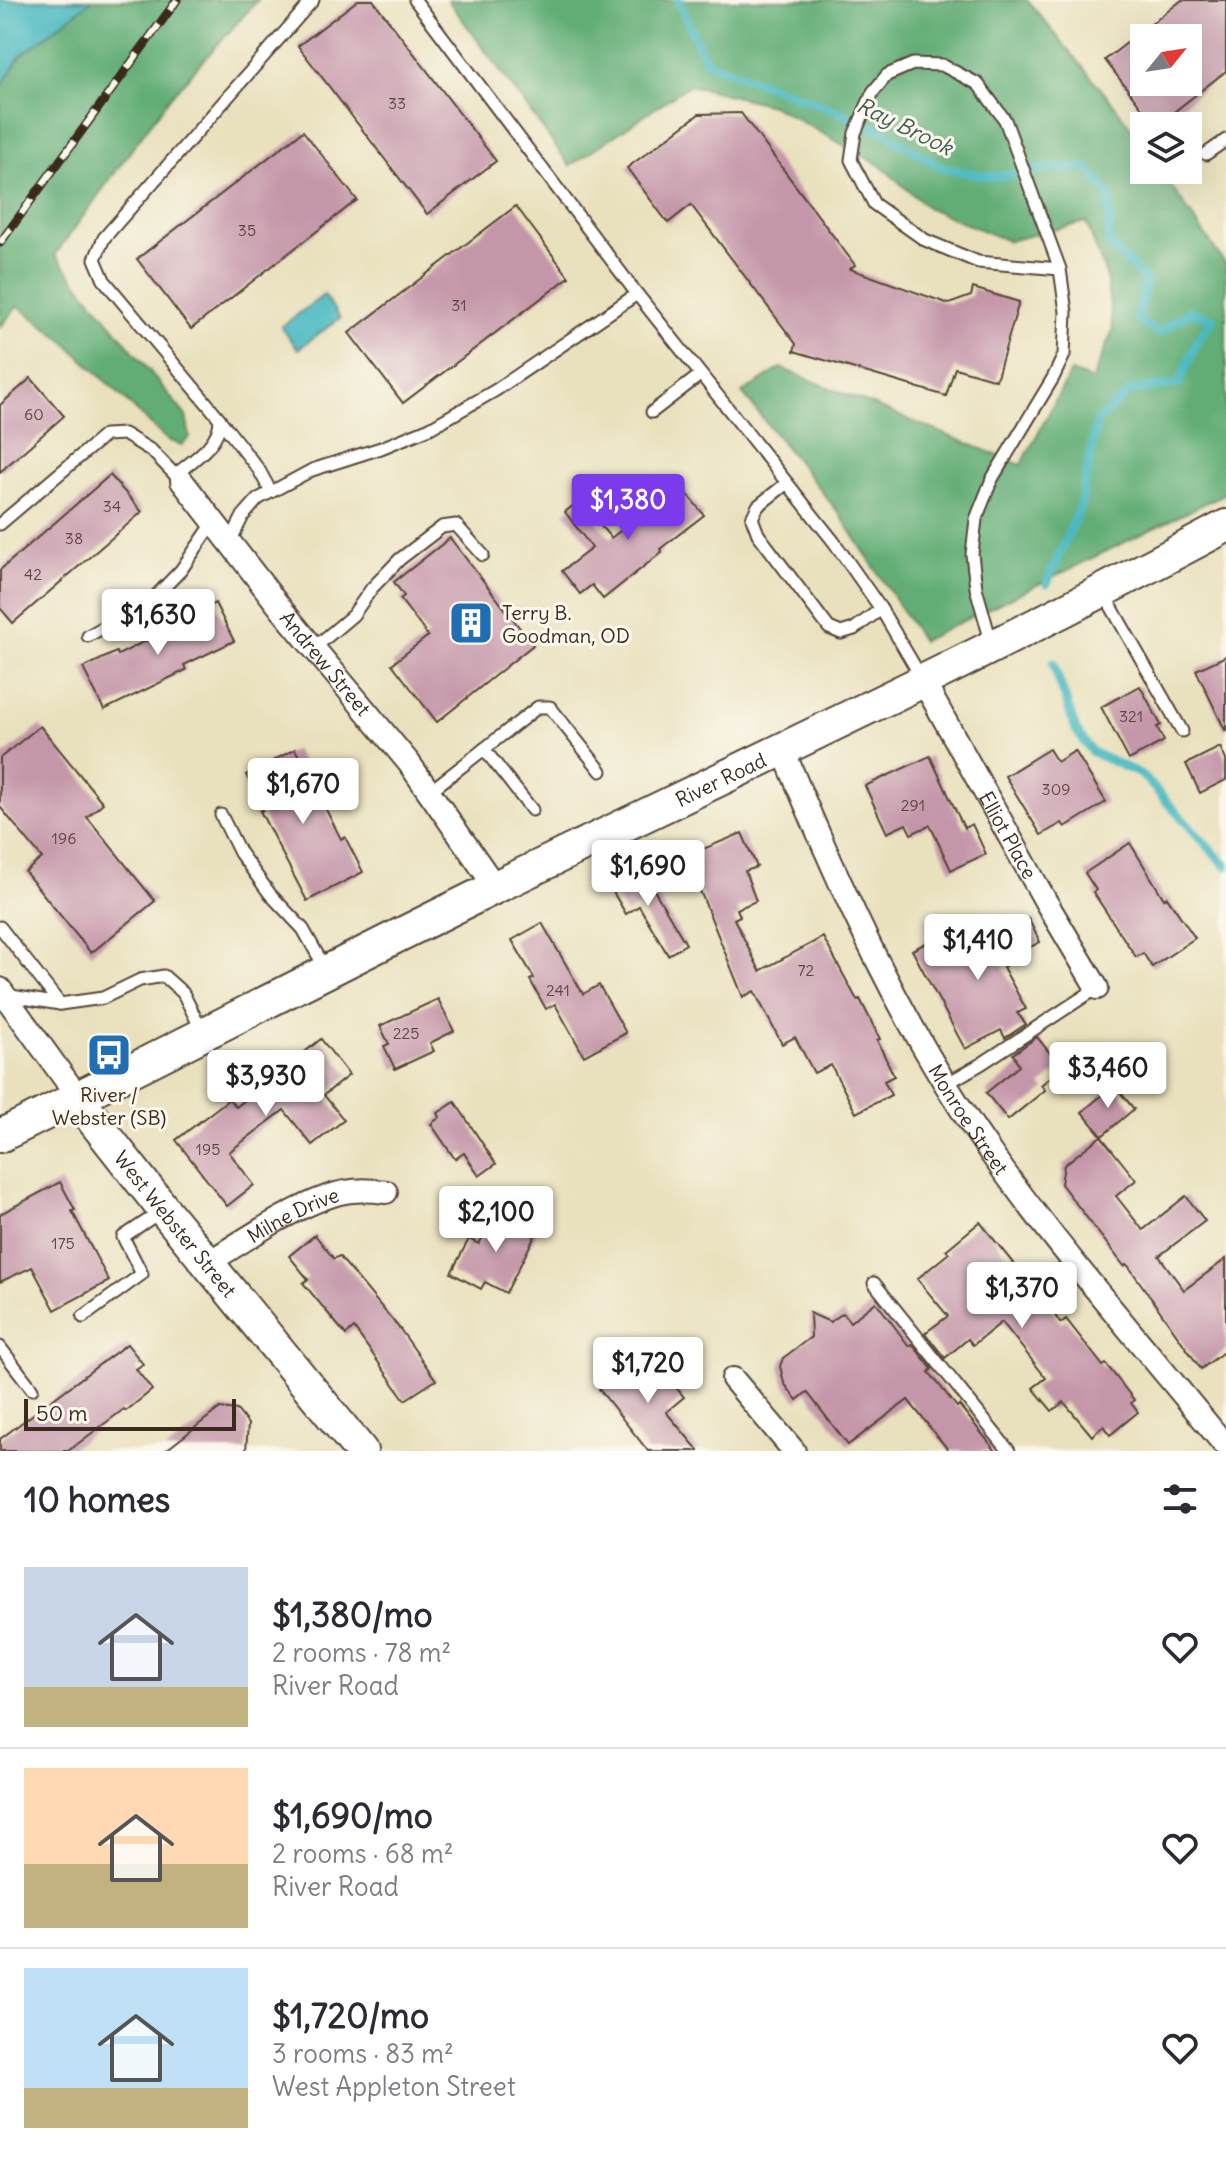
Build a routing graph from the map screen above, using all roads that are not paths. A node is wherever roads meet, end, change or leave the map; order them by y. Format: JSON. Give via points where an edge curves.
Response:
{"nodes":[{"id":1,"x":313,"y":0,"type":"edge"},
{"id":2,"x":415,"y":0,"type":"edge"},
{"id":3,"x":1226,"y":140,"type":"edge"},
{"id":4,"x":1206,"y":154,"type":"dead end"},
{"id":5,"x":1060,"y":269,"type":"junction"},
{"id":6,"x":637,"y":294,"type":"junction"},
{"id":7,"x":700,"y":375,"type":"junction"},
{"id":8,"x":652,"y":412,"type":"dead end"},
{"id":9,"x":220,"y":419,"type":"junction"},
{"id":10,"x":178,"y":478,"type":"junction"},
{"id":11,"x":787,"y":483,"type":"junction"},
{"id":12,"x":271,"y":492,"type":"junction"},
{"id":13,"x":214,"y":522,"type":"junction"},
{"id":14,"x":0,"y":524,"type":"edge"},
{"id":15,"x":1226,"y":526,"type":"edge"},
{"id":16,"x":230,"y":543,"type":"junction"},
{"id":17,"x":483,"y":555,"type":"dead end"},
{"id":18,"x":1103,"y":591,"type":"junction"},
{"id":19,"x":881,"y":609,"type":"junction"},
{"id":20,"x":88,"y":636,"type":"dead end"},
{"id":21,"x":992,"y":646,"type":"junction"},
{"id":22,"x":314,"y":648,"type":"junction"},
{"id":23,"x":923,"y":681,"type":"junction"},
{"id":24,"x":1182,"y":731,"type":"dead end"},
{"id":25,"x":484,"y":749,"type":"junction"},
{"id":26,"x":783,"y":750,"type":"junction"},
{"id":27,"x":601,"y":771,"type":"dead end"},
{"id":28,"x":429,"y":792,"type":"junction"},
{"id":29,"x":532,"y":810,"type":"dead end"},
{"id":30,"x":221,"y":815,"type":"dead end"},
{"id":31,"x":496,"y":888,"type":"junction"},
{"id":32,"x":0,"y":927,"type":"edge"},
{"id":33,"x":327,"y":972,"type":"junction"},
{"id":34,"x":1097,"y":988,"type":"joint"},
{"id":35,"x":2,"y":992,"type":"edge"},
{"id":36,"x":60,"y":1004,"type":"junction"},
{"id":37,"x":204,"y":1034,"type":"junction"},
{"id":38,"x":946,"y":1084,"type":"junction"},
{"id":39,"x":78,"y":1097,"type":"junction"},
{"id":40,"x":0,"y":1136,"type":"edge"},
{"id":41,"x":386,"y":1192,"type":"dead end"},
{"id":42,"x":164,"y":1210,"type":"junction"},
{"id":43,"x":208,"y":1263,"type":"junction"},
{"id":44,"x":874,"y":1283,"type":"dead end"},
{"id":45,"x":83,"y":1317,"type":"dead end"},
{"id":46,"x":0,"y":1347,"type":"edge"},
{"id":47,"x":733,"y":1379,"type":"dead end"},
{"id":48,"x":32,"y":1389,"type":"dead end"},
{"id":49,"x":1220,"y":1445,"type":"edge"},
{"id":50,"x":361,"y":1451,"type":"edge"},
{"id":51,"x":794,"y":1451,"type":"edge"},
{"id":52,"x":1009,"y":1451,"type":"edge"}],
"edges":[{"from":1,"to":9,"type":"lane","via":[[104,238],[95,259],[104,280]]},
{"from":2,"to":6,"type":"lane"},
{"from":3,"to":4,"type":"lane"},
{"from":5,"to":5,"type":"lane","via":[[978,262],[925,240],[874,204],[851,160],[855,133],[873,92],[887,75],[913,64],[942,65],[978,84],[1005,120]]},
{"from":5,"to":21,"type":"lane","via":[[1064,355],[992,479],[976,519],[976,588]]},
{"from":6,"to":7,"type":"lane"},
{"from":6,"to":12,"type":"lane","via":[[430,428],[312,470]]},
{"from":7,"to":8,"type":"lane"},
{"from":7,"to":11,"type":"lane"},
{"from":9,"to":10,"type":"lane","via":[[220,431]]},
{"from":9,"to":12,"type":"lane"},
{"from":10,"to":13,"type":"street","name":"Andrew Street"},
{"from":10,"to":14,"type":"lane","via":[[152,451],[124,434],[105,435]]},
{"from":11,"to":19,"type":"lane"},
{"from":11,"to":19,"type":"lane","via":[[758,506],[752,518],[758,534],[829,628],[841,633],[854,629]]},
{"from":12,"to":16,"type":"lane","via":[[243,516]]},
{"from":13,"to":16,"type":"street","name":"Andrew Street"},
{"from":13,"to":20,"type":"lane","via":[[181,570],[152,600]]},
{"from":15,"to":18,"type":"street","name":"River Road"},
{"from":16,"to":22,"type":"street","name":"Andrew Street"},
{"from":17,"to":22,"type":"lane","via":[[456,525],[442,527],[400,559],[353,615]]},
{"from":18,"to":21,"type":"street","name":"River Road"},
{"from":18,"to":24,"type":"lane"},
{"from":19,"to":23,"type":"lane"},
{"from":21,"to":23,"type":"street","name":"River Road"},
{"from":22,"to":28,"type":"street","name":"Andrew Street"},
{"from":23,"to":26,"type":"street","name":"River Road"},
{"from":23,"to":34,"type":"street","name":"Elliot Place"},
{"from":25,"to":27,"type":"lane","via":[[538,707],[550,707]]},
{"from":25,"to":28,"type":"lane"},
{"from":25,"to":29,"type":"lane"},
{"from":26,"to":31,"type":"street","name":"River Road"},
{"from":26,"to":38,"type":"street","name":"Monroe Street","via":[[877,962]]},
{"from":28,"to":31,"type":"street","name":"Andrew Street"},
{"from":30,"to":33,"type":"lane","via":[[240,853],[303,929]]},
{"from":31,"to":33,"type":"street","name":"River Road"},
{"from":32,"to":36,"type":"lane"},
{"from":33,"to":37,"type":"street","name":"River Road"},
{"from":34,"to":38,"type":"lane"},
{"from":35,"to":36,"type":"lane"},
{"from":35,"to":39,"type":"street","name":"West Webster Street"},
{"from":36,"to":37,"type":"lane","via":[[103,998],[140,980],[164,976],[183,993]]},
{"from":37,"to":39,"type":"street","name":"River Road"},
{"from":38,"to":49,"type":"street","name":"Monroe Street","via":[[994,1158]]},
{"from":39,"to":40,"type":"street","name":"River Road"},
{"from":39,"to":42,"type":"street","name":"West Webster Street"},
{"from":41,"to":43,"type":"street","name":"Milne Drive","via":[[336,1194]]},
{"from":42,"to":43,"type":"street","name":"West Webster Street"},
{"from":42,"to":45,"type":"lane","via":[[123,1237],[142,1274]]},
{"from":43,"to":50,"type":"street","name":"West Webster Street"},
{"from":44,"to":52,"type":"lane"},
{"from":46,"to":48,"type":"lane"},
{"from":47,"to":51,"type":"street"}]}
